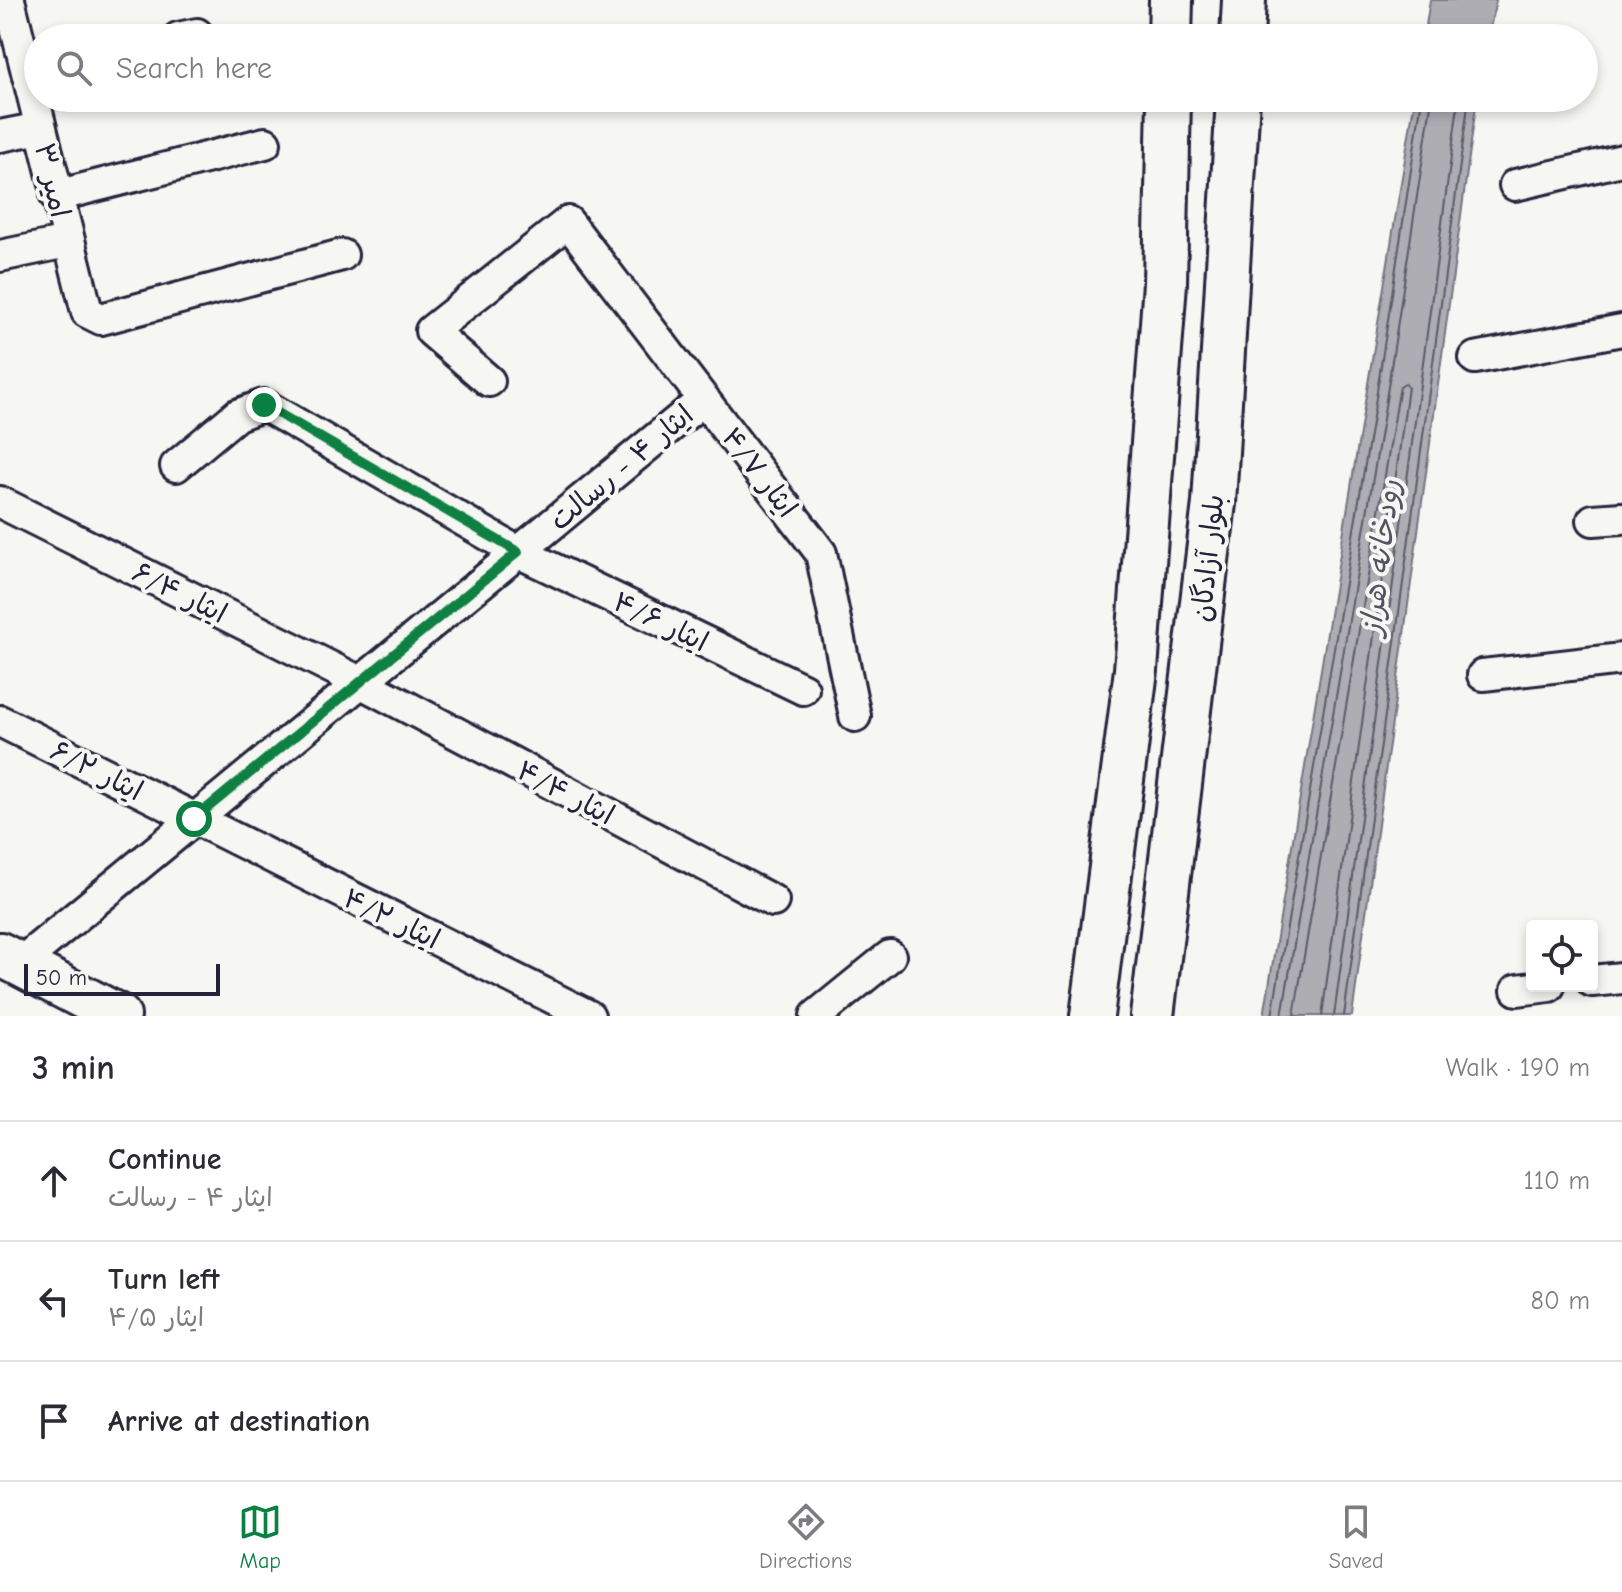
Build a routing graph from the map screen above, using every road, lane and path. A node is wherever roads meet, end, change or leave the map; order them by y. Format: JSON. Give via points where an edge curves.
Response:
{"nodes":[{"id":1,"x":1171,"y":0,"type":"edge"},
{"id":2,"x":1244,"y":0,"type":"edge"},
{"id":3,"x":7,"y":7,"type":"edge"},
{"id":4,"x":1170,"y":24,"type":"edge"},
{"id":5,"x":1243,"y":24,"type":"edge"},
{"id":6,"x":24,"y":51,"type":"edge"},
{"id":7,"x":38,"y":112,"type":"edge"},
{"id":8,"x":1169,"y":112,"type":"edge"},
{"id":9,"x":1237,"y":112,"type":"edge"},
{"id":10,"x":40,"y":128,"type":"junction"},
{"id":11,"x":0,"y":136,"type":"edge"},
{"id":12,"x":265,"y":143,"type":"dead end"},
{"id":13,"x":1622,"y":160,"type":"edge"},
{"id":14,"x":1515,"y":185,"type":"dead end"},
{"id":15,"x":56,"y":196,"type":"junction"},
{"id":16,"x":67,"y":242,"type":"junction"},
{"id":17,"x":342,"y":255,"type":"dead end"},
{"id":18,"x":0,"y":256,"type":"edge"},
{"id":19,"x":1622,"y":330,"type":"edge"},
{"id":20,"x":1475,"y":358,"type":"dead end"},
{"id":21,"x":489,"y":381,"type":"dead end"},
{"id":22,"x":704,"y":399,"type":"junction"},
{"id":23,"x":176,"y":466,"type":"dead end"},
{"id":24,"x":0,"y":502,"type":"edge"},
{"id":25,"x":518,"y":552,"type":"junction"},
{"id":26,"x":1622,"y":659,"type":"edge"},
{"id":27,"x":1483,"y":675,"type":"dead end"},
{"id":28,"x":360,"y":682,"type":"junction"},
{"id":29,"x":803,"y":689,"type":"dead end"},
{"id":30,"x":855,"y":716,"type":"dead end"},
{"id":31,"x":0,"y":721,"type":"edge"},
{"id":32,"x":194,"y":819,"type":"junction"},
{"id":33,"x":773,"y":901,"type":"dead end"},
{"id":34,"x":890,"y":956,"type":"dead end"},
{"id":35,"x":9,"y":959,"type":"edge"},
{"id":36,"x":1622,"y":978,"type":"edge"},
{"id":37,"x":1598,"y":980,"type":"edge"},
{"id":38,"x":1526,"y":989,"type":"edge"},
{"id":39,"x":1517,"y":990,"type":"dead end"},
{"id":40,"x":119,"y":1016,"type":"edge"},
{"id":41,"x":589,"y":1016,"type":"edge"},
{"id":42,"x":816,"y":1016,"type":"edge"},
{"id":43,"x":1092,"y":1016,"type":"edge"},
{"id":44,"x":1152,"y":1016,"type":"edge"}],
"edges":[{"from":1,"to":4,"type":"main road"},
{"from":2,"to":5,"type":"main road"},
{"from":3,"to":6,"type":"street","name":"امیر ۳"},
{"from":7,"to":10,"type":"street","name":"امیر ۳"},
{"from":8,"to":43,"type":"main road","via":[[1165,283],[1136,670]]},
{"from":9,"to":44,"type":"main road","name":"بلوار آزادگان","via":[[1214,503]]},
{"from":10,"to":11,"type":"street"},
{"from":10,"to":15,"type":"street","name":"امیر ۳"},
{"from":12,"to":15,"type":"street"},
{"from":13,"to":14,"type":"street"},
{"from":15,"to":16,"type":"street","name":"امیر ۳"},
{"from":16,"to":17,"type":"street","name":"امیر ۳","via":[[87,312],[101,319]]},
{"from":16,"to":18,"type":"street"},
{"from":19,"to":20,"type":"street"},
{"from":21,"to":22,"type":"street","name":"ایثار ۴/۷","via":[[431,331],[568,222]]},
{"from":22,"to":25,"type":"street","name":"ایثار ۴ - رسالت"},
{"from":22,"to":30,"type":"street","name":"ایثار ۴/۷","via":[[821,553]]},
{"from":23,"to":25,"type":"street","name":"ایثار ۴/۶","via":[[237,415],[264,405]]},
{"from":24,"to":28,"type":"street","name":"ایثار ۶/۴"},
{"from":25,"to":28,"type":"street","name":"ایثار ۴ - رسالت"},
{"from":25,"to":29,"type":"street","name":"ایثار ۴/۶"},
{"from":26,"to":27,"type":"street"},
{"from":28,"to":32,"type":"street","name":"ایثار ۴ - رسالت"},
{"from":28,"to":33,"type":"street","name":"ایثار ۴/۴"},
{"from":31,"to":32,"type":"street","name":"ایثار ۶/۲"},
{"from":32,"to":35,"type":"street","name":"ایثار ۴ - رسالت"},
{"from":32,"to":41,"type":"street","name":"ایثار ۴/۲"},
{"from":34,"to":42,"type":"street"},
{"from":35,"to":40,"type":"main road"},
{"from":36,"to":37,"type":"street"},
{"from":38,"to":39,"type":"street"}]}
